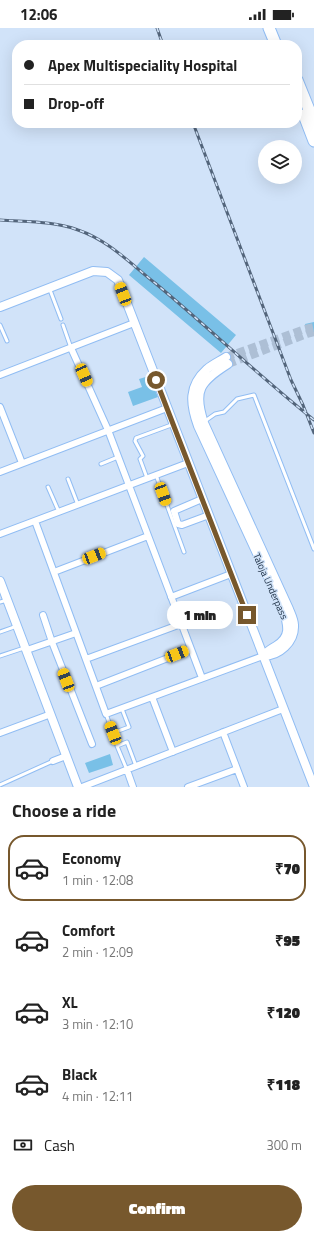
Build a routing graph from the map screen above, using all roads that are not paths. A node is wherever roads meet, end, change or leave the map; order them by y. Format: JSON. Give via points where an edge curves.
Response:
{"nodes":[{"id":1,"x":269,"y":28,"type":"edge"},
{"id":2,"x":277,"y":28,"type":"edge"},
{"id":3,"x":274,"y":40,"type":"edge"},
{"id":4,"x":281,"y":40,"type":"edge"},
{"id":5,"x":302,"y":92,"type":"edge"},
{"id":6,"x":302,"y":111,"type":"edge"},
{"id":7,"x":314,"y":122,"type":"edge"},
{"id":8,"x":314,"y":141,"type":"edge"},
{"id":9,"x":49,"y":288,"type":"junction"},
{"id":10,"x":0,"y":307,"type":"edge"},
{"id":11,"x":61,"y":319,"type":"dead end"},
{"id":12,"x":134,"y":323,"type":"junction"},
{"id":13,"x":0,"y":325,"type":"edge"},
{"id":14,"x":63,"y":325,"type":"dead end"},
{"id":15,"x":7,"y":341,"type":"dead end"},
{"id":16,"x":71,"y":348,"type":"junction"},
{"id":17,"x":0,"y":375,"type":"edge"},
{"id":18,"x":0,"y":407,"type":"edge"},
{"id":19,"x":167,"y":408,"type":"junction"},
{"id":20,"x":204,"y":422,"type":"junction"},
{"id":21,"x":174,"y":424,"type":"junction"},
{"id":22,"x":108,"y":430,"type":"junction"},
{"id":23,"x":118,"y":457,"type":"junction"},
{"id":24,"x":22,"y":463,"type":"junction"},
{"id":25,"x":188,"y":463,"type":"junction"},
{"id":26,"x":101,"y":464,"type":"dead end"},
{"id":27,"x":0,"y":472,"type":"edge"},
{"id":28,"x":156,"y":475,"type":"junction"},
{"id":29,"x":148,"y":478,"type":"junction"},
{"id":30,"x":68,"y":479,"type":"dead end"},
{"id":31,"x":129,"y":486,"type":"junction"},
{"id":32,"x":48,"y":487,"type":"dead end"},
{"id":33,"x":202,"y":499,"type":"junction"},
{"id":34,"x":78,"y":505,"type":"junction"},
{"id":35,"x":59,"y":512,"type":"junction"},
{"id":36,"x":209,"y":515,"type":"junction"},
{"id":37,"x":35,"y":521,"type":"junction"},
{"id":38,"x":0,"y":534,"type":"edge"},
{"id":39,"x":148,"y":536,"type":"junction"},
{"id":40,"x":314,"y":549,"type":"edge"},
{"id":41,"x":184,"y":552,"type":"dead end"},
{"id":42,"x":54,"y":572,"type":"junction"},
{"id":43,"x":231,"y":574,"type":"junction"},
{"id":44,"x":0,"y":581,"type":"edge"},
{"id":45,"x":171,"y":597,"type":"junction"},
{"id":46,"x":4,"y":601,"type":"edge"},
{"id":47,"x":43,"y":615,"type":"dead end"},
{"id":48,"x":181,"y":624,"type":"junction"},
{"id":49,"x":17,"y":626,"type":"junction"},
{"id":50,"x":0,"y":632,"type":"edge"},
{"id":51,"x":76,"y":633,"type":"junction"},
{"id":52,"x":52,"y":642,"type":"junction"},
{"id":53,"x":26,"y":649,"type":"junction"},
{"id":54,"x":191,"y":649,"type":"junction"},
{"id":55,"x":0,"y":656,"type":"edge"},
{"id":56,"x":263,"y":656,"type":"junction"},
{"id":57,"x":86,"y":659,"type":"junction"},
{"id":58,"x":202,"y":678,"type":"junction"},
{"id":59,"x":96,"y":686,"type":"junction"},
{"id":60,"x":152,"y":697,"type":"junction"},
{"id":61,"x":122,"y":708,"type":"junction"},
{"id":62,"x":284,"y":709,"type":"junction"},
{"id":63,"x":51,"y":714,"type":"junction"},
{"id":64,"x":106,"y":714,"type":"junction"},
{"id":65,"x":223,"y":732,"type":"junction"},
{"id":66,"x":0,"y":733,"type":"edge"},
{"id":67,"x":92,"y":744,"type":"dead end"},
{"id":68,"x":173,"y":752,"type":"junction"},
{"id":69,"x":66,"y":756,"type":"junction"},
{"id":70,"x":53,"y":761,"type":"joint"},
{"id":71,"x":136,"y":766,"type":"junction"},
{"id":72,"x":237,"y":769,"type":"junction"},
{"id":73,"x":127,"y":770,"type":"junction"},
{"id":74,"x":0,"y":785,"type":"edge"},
{"id":75,"x":78,"y":787,"type":"edge"},
{"id":76,"x":82,"y":787,"type":"edge"},
{"id":77,"x":134,"y":787,"type":"edge"},
{"id":78,"x":188,"y":787,"type":"edge"},
{"id":79,"x":244,"y":787,"type":"edge"},
{"id":80,"x":314,"y":787,"type":"edge"}],
"edges":[{"from":1,"to":3,"type":"highway"},
{"from":2,"to":4,"type":"highway"},
{"from":5,"to":7,"type":"highway"},
{"from":6,"to":8,"type":"highway"},
{"from":9,"to":10,"type":"street"},
{"from":9,"to":11,"type":"lane"},
{"from":9,"to":12,"type":"street","via":[[93,271],[108,272],[118,280]]},
{"from":12,"to":16,"type":"street"},
{"from":12,"to":19,"type":"street"},
{"from":13,"to":15,"type":"lane"},
{"from":14,"to":16,"type":"lane"},
{"from":16,"to":17,"type":"street"},
{"from":16,"to":22,"type":"street"},
{"from":18,"to":24,"type":"street"},
{"from":19,"to":21,"type":"street"},
{"from":19,"to":22,"type":"street"},
{"from":20,"to":40,"type":"lane","via":[[215,414],[224,412],[237,399],[254,395]]},
{"from":20,"to":56,"type":"street","name":"Taloja Underpass","via":[[294,625],[286,647],[269,656]]},
{"from":20,"to":56,"type":"street","name":"Taloja Underpass","via":[[198,397],[202,385],[227,360],[207,369],[197,381],[192,397],[192,410],[288,625],[282,642],[267,650]]},
{"from":21,"to":25,"type":"street"},
{"from":21,"to":29,"type":"lane","via":[[136,438],[135,441],[143,456],[140,459]]},
{"from":22,"to":23,"type":"street"},
{"from":22,"to":24,"type":"street"},
{"from":23,"to":26,"type":"lane"},
{"from":23,"to":31,"type":"street"},
{"from":24,"to":27,"type":"street"},
{"from":25,"to":28,"type":"street"},
{"from":25,"to":33,"type":"street"},
{"from":28,"to":29,"type":"street"},
{"from":28,"to":41,"type":"lane"},
{"from":29,"to":31,"type":"street"},
{"from":30,"to":34,"type":"lane"},
{"from":31,"to":34,"type":"street"},
{"from":31,"to":39,"type":"street"},
{"from":32,"to":35,"type":"lane"},
{"from":33,"to":36,"type":"street"},
{"from":33,"to":36,"type":"street","via":[[174,511],[178,524],[182,525]]},
{"from":34,"to":35,"type":"street"},
{"from":35,"to":37,"type":"street"},
{"from":36,"to":43,"type":"street"},
{"from":37,"to":38,"type":"street"},
{"from":37,"to":42,"type":"street"},
{"from":39,"to":42,"type":"street"},
{"from":39,"to":45,"type":"street"},
{"from":42,"to":51,"type":"street"},
{"from":43,"to":45,"type":"street"},
{"from":43,"to":56,"type":"street"},
{"from":44,"to":46,"type":"street"},
{"from":45,"to":48,"type":"street"},
{"from":46,"to":49,"type":"street"},
{"from":47,"to":52,"type":"street"},
{"from":48,"to":54,"type":"street"},
{"from":48,"to":57,"type":"street"},
{"from":49,"to":50,"type":"lane"},
{"from":49,"to":53,"type":"street"},
{"from":51,"to":52,"type":"street"},
{"from":51,"to":57,"type":"street"},
{"from":52,"to":53,"type":"street"},
{"from":52,"to":67,"type":"street"},
{"from":53,"to":55,"type":"lane"},
{"from":53,"to":63,"type":"street"},
{"from":54,"to":58,"type":"street"},
{"from":54,"to":59,"type":"street"},
{"from":56,"to":58,"type":"street"},
{"from":56,"to":62,"type":"street"},
{"from":57,"to":59,"type":"street"},
{"from":58,"to":60,"type":"street"},
{"from":59,"to":64,"type":"street"},
{"from":60,"to":61,"type":"street"},
{"from":60,"to":68,"type":"street"},
{"from":61,"to":64,"type":"street"},
{"from":61,"to":64,"type":"lane","via":[[129,727],[113,733]]},
{"from":62,"to":65,"type":"street"},
{"from":62,"to":80,"type":"street"},
{"from":63,"to":66,"type":"street"},
{"from":63,"to":69,"type":"street"},
{"from":65,"to":68,"type":"street"},
{"from":65,"to":72,"type":"street"},
{"from":68,"to":71,"type":"street"},
{"from":69,"to":70,"type":"street"},
{"from":69,"to":75,"type":"street"},
{"from":70,"to":74,"type":"lane"},
{"from":71,"to":73,"type":"street"},
{"from":71,"to":73,"type":"lane","via":[[127,742],[117,746]]},
{"from":72,"to":78,"type":"street"},
{"from":72,"to":79,"type":"street"},
{"from":73,"to":76,"type":"street"},
{"from":73,"to":77,"type":"street"}]}
